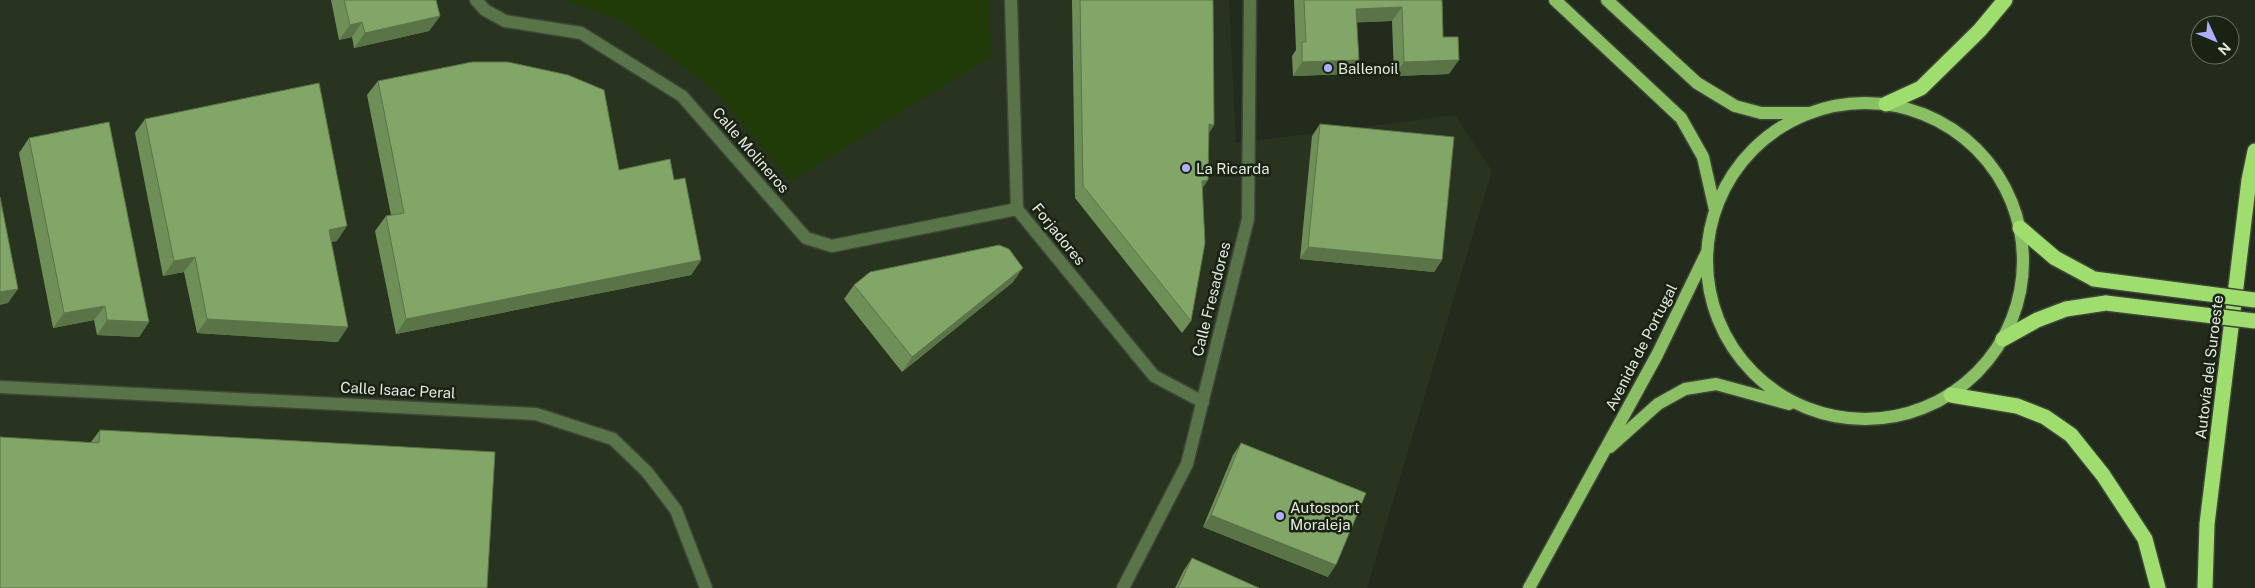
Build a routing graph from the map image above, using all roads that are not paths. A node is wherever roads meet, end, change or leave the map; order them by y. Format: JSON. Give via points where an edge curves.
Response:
{"nodes":[{"id":1,"x":476,"y":0,"type":"edge"},
{"id":2,"x":1011,"y":0,"type":"edge"},
{"id":3,"x":1250,"y":0,"type":"edge"},
{"id":4,"x":1555,"y":0,"type":"edge"},
{"id":5,"x":1607,"y":0,"type":"edge"},
{"id":6,"x":2005,"y":0,"type":"edge"},
{"id":7,"x":1886,"y":104,"type":"junction"},
{"id":8,"x":1808,"y":113,"type":"junction"},
{"id":9,"x":2255,"y":151,"type":"edge"},
{"id":10,"x":1017,"y":209,"type":"junction"},
{"id":11,"x":1715,"y":210,"type":"junction"},
{"id":12,"x":2020,"y":228,"type":"junction"},
{"id":13,"x":1707,"y":252,"type":"junction"},
{"id":14,"x":2255,"y":300,"type":"edge"},
{"id":15,"x":2255,"y":321,"type":"edge"},
{"id":16,"x":2003,"y":339,"type":"junction"},
{"id":17,"x":0,"y":387,"type":"edge"},
{"id":18,"x":1951,"y":395,"type":"junction"},
{"id":19,"x":1202,"y":402,"type":"junction"},
{"id":20,"x":1801,"y":407,"type":"junction"},
{"id":21,"x":1602,"y":455,"type":"junction"},
{"id":22,"x":706,"y":588,"type":"edge"},
{"id":23,"x":1123,"y":588,"type":"edge"},
{"id":24,"x":1529,"y":588,"type":"edge"},
{"id":25,"x":2158,"y":588,"type":"edge"},
{"id":26,"x":2205,"y":588,"type":"edge"}],
"edges":[{"from":1,"to":10,"type":"street","name":"Calle Molineros","via":[[504,21],[581,33],[682,96],[806,238],[832,246]]},
{"from":2,"to":10,"type":"street","name":"Forjadores"},
{"from":3,"to":19,"type":"street","name":"Calle Fresadores","via":[[1248,219]]},
{"from":4,"to":11,"type":"main road","via":[[1681,118],[1703,157]]},
{"from":5,"to":8,"type":"main road","via":[[1697,83],[1734,106],[1761,112]]},
{"from":6,"to":7,"type":"highway","via":[[1980,30],[1921,88]]},
{"from":7,"to":8,"type":"main road","name":"Avenida de Portugal","via":[[1846,104]]},
{"from":7,"to":12,"type":"main road","name":"Avenida de Portugal","via":[[1932,117],[1973,144],[2003,182]]},
{"from":8,"to":11,"type":"main road","via":[[1768,136],[1736,169]]},
{"from":9,"to":26,"type":"highway","name":"Autovía del Suroeste","via":[[2207,524]]},
{"from":10,"to":19,"type":"street","name":"Forjadores","via":[[1154,376]]},
{"from":11,"to":13,"type":"main road"},
{"from":12,"to":14,"type":"highway","bridge":true,"via":[[2055,258],[2094,279]]},
{"from":12,"to":16,"type":"main road","name":"Avenida de Portugal","via":[[2022,285]]},
{"from":13,"to":20,"type":"main road","via":[[1711,300],[1730,345],[1761,381]]},
{"from":13,"to":21,"type":"main road","name":"Avenida de Portugal","via":[[1657,355]]},
{"from":15,"to":16,"type":"highway","bridge":true,"via":[[2106,303],[2066,309],[2036,320]]},
{"from":16,"to":18,"type":"main road","name":"Avenida de Portugal","via":[[1980,370]]},
{"from":17,"to":22,"type":"street","name":"Calle Isaac Peral","via":[[536,414],[613,439],[647,472],[676,510]]},
{"from":18,"to":20,"type":"main road","name":"Avenida de Portugal","via":[[1915,412],[1877,419],[1839,418]]},
{"from":18,"to":25,"type":"highway","via":[[2017,406],[2046,417],[2071,435],[2104,475],[2145,538]]},
{"from":19,"to":23,"type":"street","name":"Calle Fresadores","via":[[1187,464]]},
{"from":20,"to":21,"type":"main road","name":"Avenida de Portugal","via":[[1716,384],[1685,389],[1658,404]]},
{"from":21,"to":24,"type":"main road","name":"Avenida de Portugal"}]}
